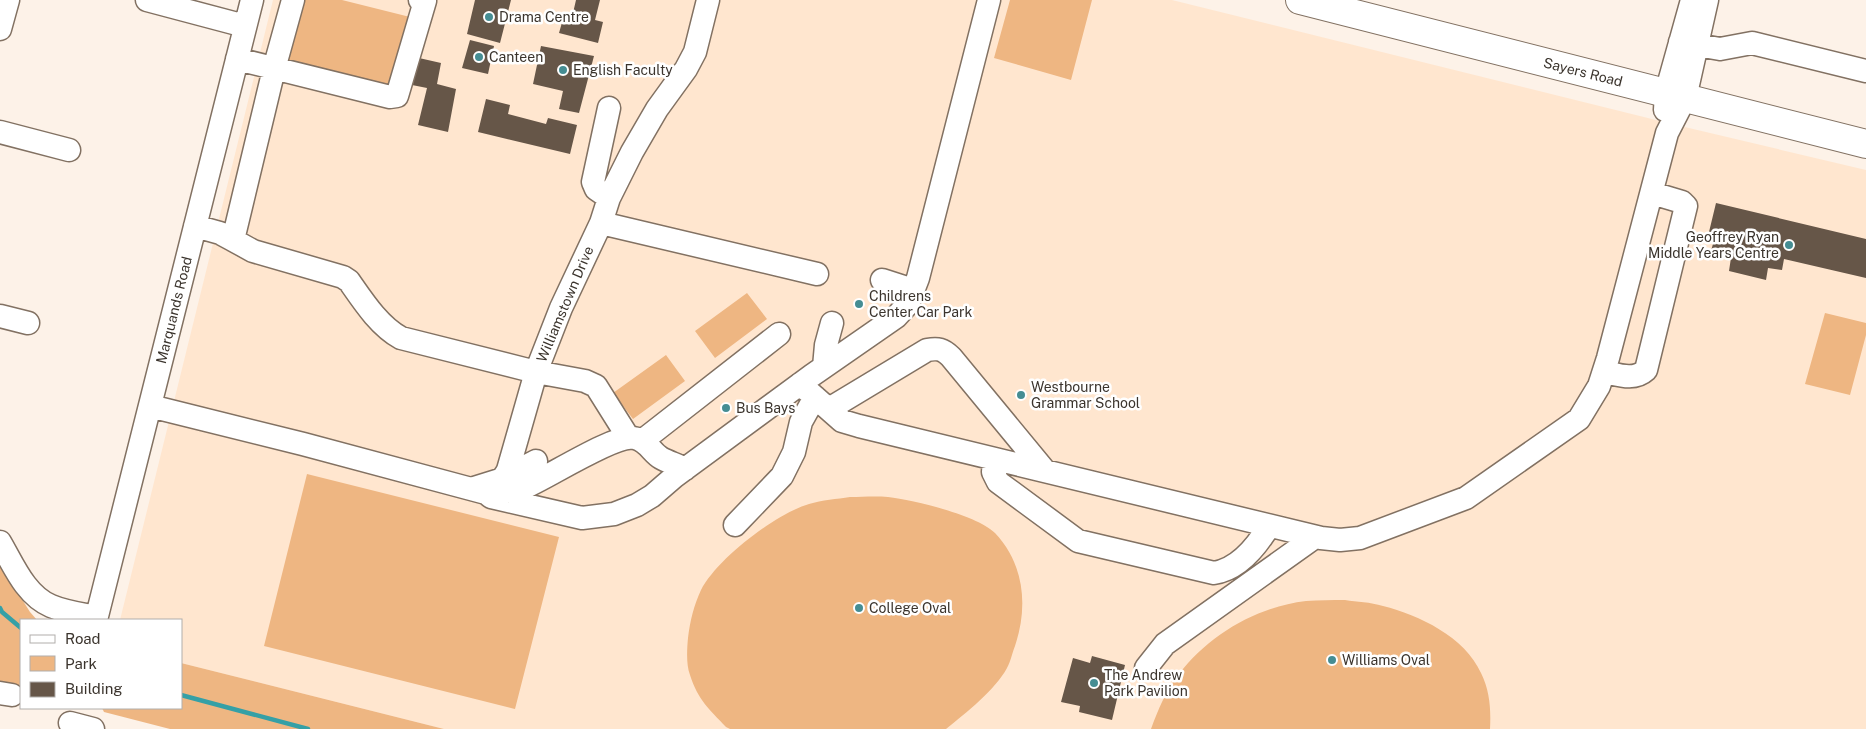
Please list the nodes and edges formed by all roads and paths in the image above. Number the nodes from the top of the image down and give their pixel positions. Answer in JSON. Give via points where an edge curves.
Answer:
{"nodes":[{"id":1,"x":8,"y":0,"type":"edge"},
{"id":2,"x":147,"y":0,"type":"edge"},
{"id":3,"x":252,"y":0,"type":"edge"},
{"id":4,"x":293,"y":0,"type":"edge"},
{"id":5,"x":420,"y":0,"type":"edge"},
{"id":6,"x":708,"y":0,"type":"edge"},
{"id":7,"x":989,"y":0,"type":"edge"},
{"id":8,"x":1692,"y":0,"type":"edge"},
{"id":9,"x":1708,"y":0,"type":"edge"},
{"id":10,"x":1310,"y":1,"type":"edge"},
{"id":11,"x":245,"y":26,"type":"junction"},
{"id":12,"x":0,"y":29,"type":"edge"},
{"id":13,"x":1689,"y":44,"type":"junction"},
{"id":14,"x":237,"y":59,"type":"junction"},
{"id":15,"x":274,"y":68,"type":"junction"},
{"id":16,"x":1866,"y":71,"type":"edge"},
{"id":17,"x":1675,"y":96,"type":"junction"},
{"id":18,"x":609,"y":108,"type":"dead end"},
{"id":19,"x":0,"y":132,"type":"edge"},
{"id":20,"x":1866,"y":144,"type":"edge"},
{"id":21,"x":69,"y":150,"type":"dead end"},
{"id":22,"x":1652,"y":193,"type":"junction"},
{"id":23,"x":609,"y":198,"type":"junction"},
{"id":24,"x":601,"y":223,"type":"junction"},
{"id":25,"x":195,"y":226,"type":"junction"},
{"id":26,"x":233,"y":240,"type":"junction"},
{"id":27,"x":817,"y":274,"type":"dead end"},
{"id":28,"x":882,"y":280,"type":"dead end"},
{"id":29,"x":913,"y":290,"type":"junction"},
{"id":30,"x":0,"y":316,"type":"edge"},
{"id":31,"x":28,"y":323,"type":"dead end"},
{"id":32,"x":832,"y":323,"type":"dead end"},
{"id":33,"x":779,"y":334,"type":"dead end"},
{"id":34,"x":824,"y":368,"type":"junction"},
{"id":35,"x":536,"y":372,"type":"junction"},
{"id":36,"x":1604,"y":372,"type":"junction"},
{"id":37,"x":815,"y":397,"type":"junction"},
{"id":38,"x":150,"y":406,"type":"junction"},
{"id":39,"x":635,"y":439,"type":"junction"},
{"id":40,"x":660,"y":458,"type":"junction"},
{"id":41,"x":994,"y":459,"type":"junction"},
{"id":42,"x":536,"y":462,"type":"dead end"},
{"id":43,"x":686,"y":469,"type":"junction"},
{"id":44,"x":1045,"y":471,"type":"junction"},
{"id":45,"x":505,"y":475,"type":"junction"},
{"id":46,"x":666,"y":484,"type":"junction"},
{"id":47,"x":478,"y":491,"type":"junction"},
{"id":48,"x":736,"y":524,"type":"dead end"},
{"id":49,"x":1269,"y":526,"type":"junction"},
{"id":50,"x":1315,"y":537,"type":"junction"},
{"id":51,"x":0,"y":542,"type":"edge"},
{"id":52,"x":96,"y":619,"type":"edge"},
{"id":53,"x":1146,"y":668,"type":"dead end"},
{"id":54,"x":70,"y":720,"type":"edge"},
{"id":55,"x":93,"y":729,"type":"edge"}],
"edges":[{"from":1,"to":12,"type":"street"},
{"from":2,"to":11,"type":"street"},
{"from":3,"to":11,"type":"street","name":"Marquands Road"},
{"from":4,"to":15,"type":"street"},
{"from":5,"to":15,"type":"street","via":[[424,1],[397,96],[390,97]]},
{"from":6,"to":23,"type":"street","name":"Williamstown Drive","via":[[695,52],[656,109]]},
{"from":7,"to":29,"type":"street"},
{"from":8,"to":13,"type":"street"},
{"from":9,"to":13,"type":"street"},
{"from":10,"to":17,"type":"main road","name":"Sayers Road"},
{"from":11,"to":14,"type":"street","name":"Marquands Road"},
{"from":13,"to":16,"type":"street","via":[[1720,50],[1752,43]]},
{"from":13,"to":17,"type":"street"},
{"from":14,"to":15,"type":"street"},
{"from":14,"to":25,"type":"street","name":"Marquands Road"},
{"from":15,"to":26,"type":"street"},
{"from":17,"to":20,"type":"main road","name":"Sayers Road"},
{"from":17,"to":22,"type":"street"},
{"from":18,"to":23,"type":"street","via":[[593,182],[596,189]]},
{"from":19,"to":21,"type":"street"},
{"from":22,"to":36,"type":"street"},
{"from":22,"to":36,"type":"street","via":[[1686,206],[1646,370],[1631,377]]},
{"from":23,"to":24,"type":"street","name":"Williamstown Drive"},
{"from":24,"to":27,"type":"street"},
{"from":24,"to":35,"type":"street","name":"Williamstown Drive","via":[[561,308]]},
{"from":25,"to":26,"type":"street"},
{"from":25,"to":38,"type":"street","name":"Marquands Road"},
{"from":26,"to":35,"type":"street","via":[[253,251],[343,277],[382,324],[401,338]]},
{"from":28,"to":29,"type":"street"},
{"from":29,"to":34,"type":"street","via":[[908,304],[896,317]]},
{"from":30,"to":31,"type":"street"},
{"from":32,"to":34,"type":"street"},
{"from":33,"to":39,"type":"street"},
{"from":34,"to":37,"type":"street"},
{"from":35,"to":39,"type":"street","name":"Williamstown Drive","via":[[596,386]]},
{"from":35,"to":45,"type":"street"},
{"from":36,"to":50,"type":"street","via":[[1579,419],[1466,498],[1360,538]]},
{"from":37,"to":41,"type":"street","via":[[842,421]]},
{"from":37,"to":43,"type":"street"},
{"from":37,"to":44,"type":"street","via":[[937,348],[951,357]]},
{"from":37,"to":48,"type":"street","via":[[801,422],[794,452],[782,476]]},
{"from":38,"to":47,"type":"street"},
{"from":38,"to":52,"type":"street","name":"Marquands Road"},
{"from":39,"to":40,"type":"street","name":"Williamstown Drive","via":[[653,449]]},
{"from":39,"to":47,"type":"street","via":[[611,444],[524,488],[507,492]]},
{"from":40,"to":43,"type":"street"},
{"from":40,"to":46,"type":"street"},
{"from":41,"to":44,"type":"street"},
{"from":41,"to":49,"type":"street","via":[[993,472],[998,482],[1078,541],[1214,573],[1225,571],[1256,548]]},
{"from":42,"to":45,"type":"street"},
{"from":43,"to":46,"type":"street"},
{"from":44,"to":49,"type":"street"},
{"from":45,"to":47,"type":"street"},
{"from":46,"to":47,"type":"street","via":[[637,505],[614,514],[582,518],[491,497]]},
{"from":49,"to":50,"type":"street"},
{"from":50,"to":53,"type":"street","via":[[1165,644]]},
{"from":51,"to":52,"type":"street","via":[[28,588],[41,601]]},
{"from":54,"to":55,"type":"street"}]}
